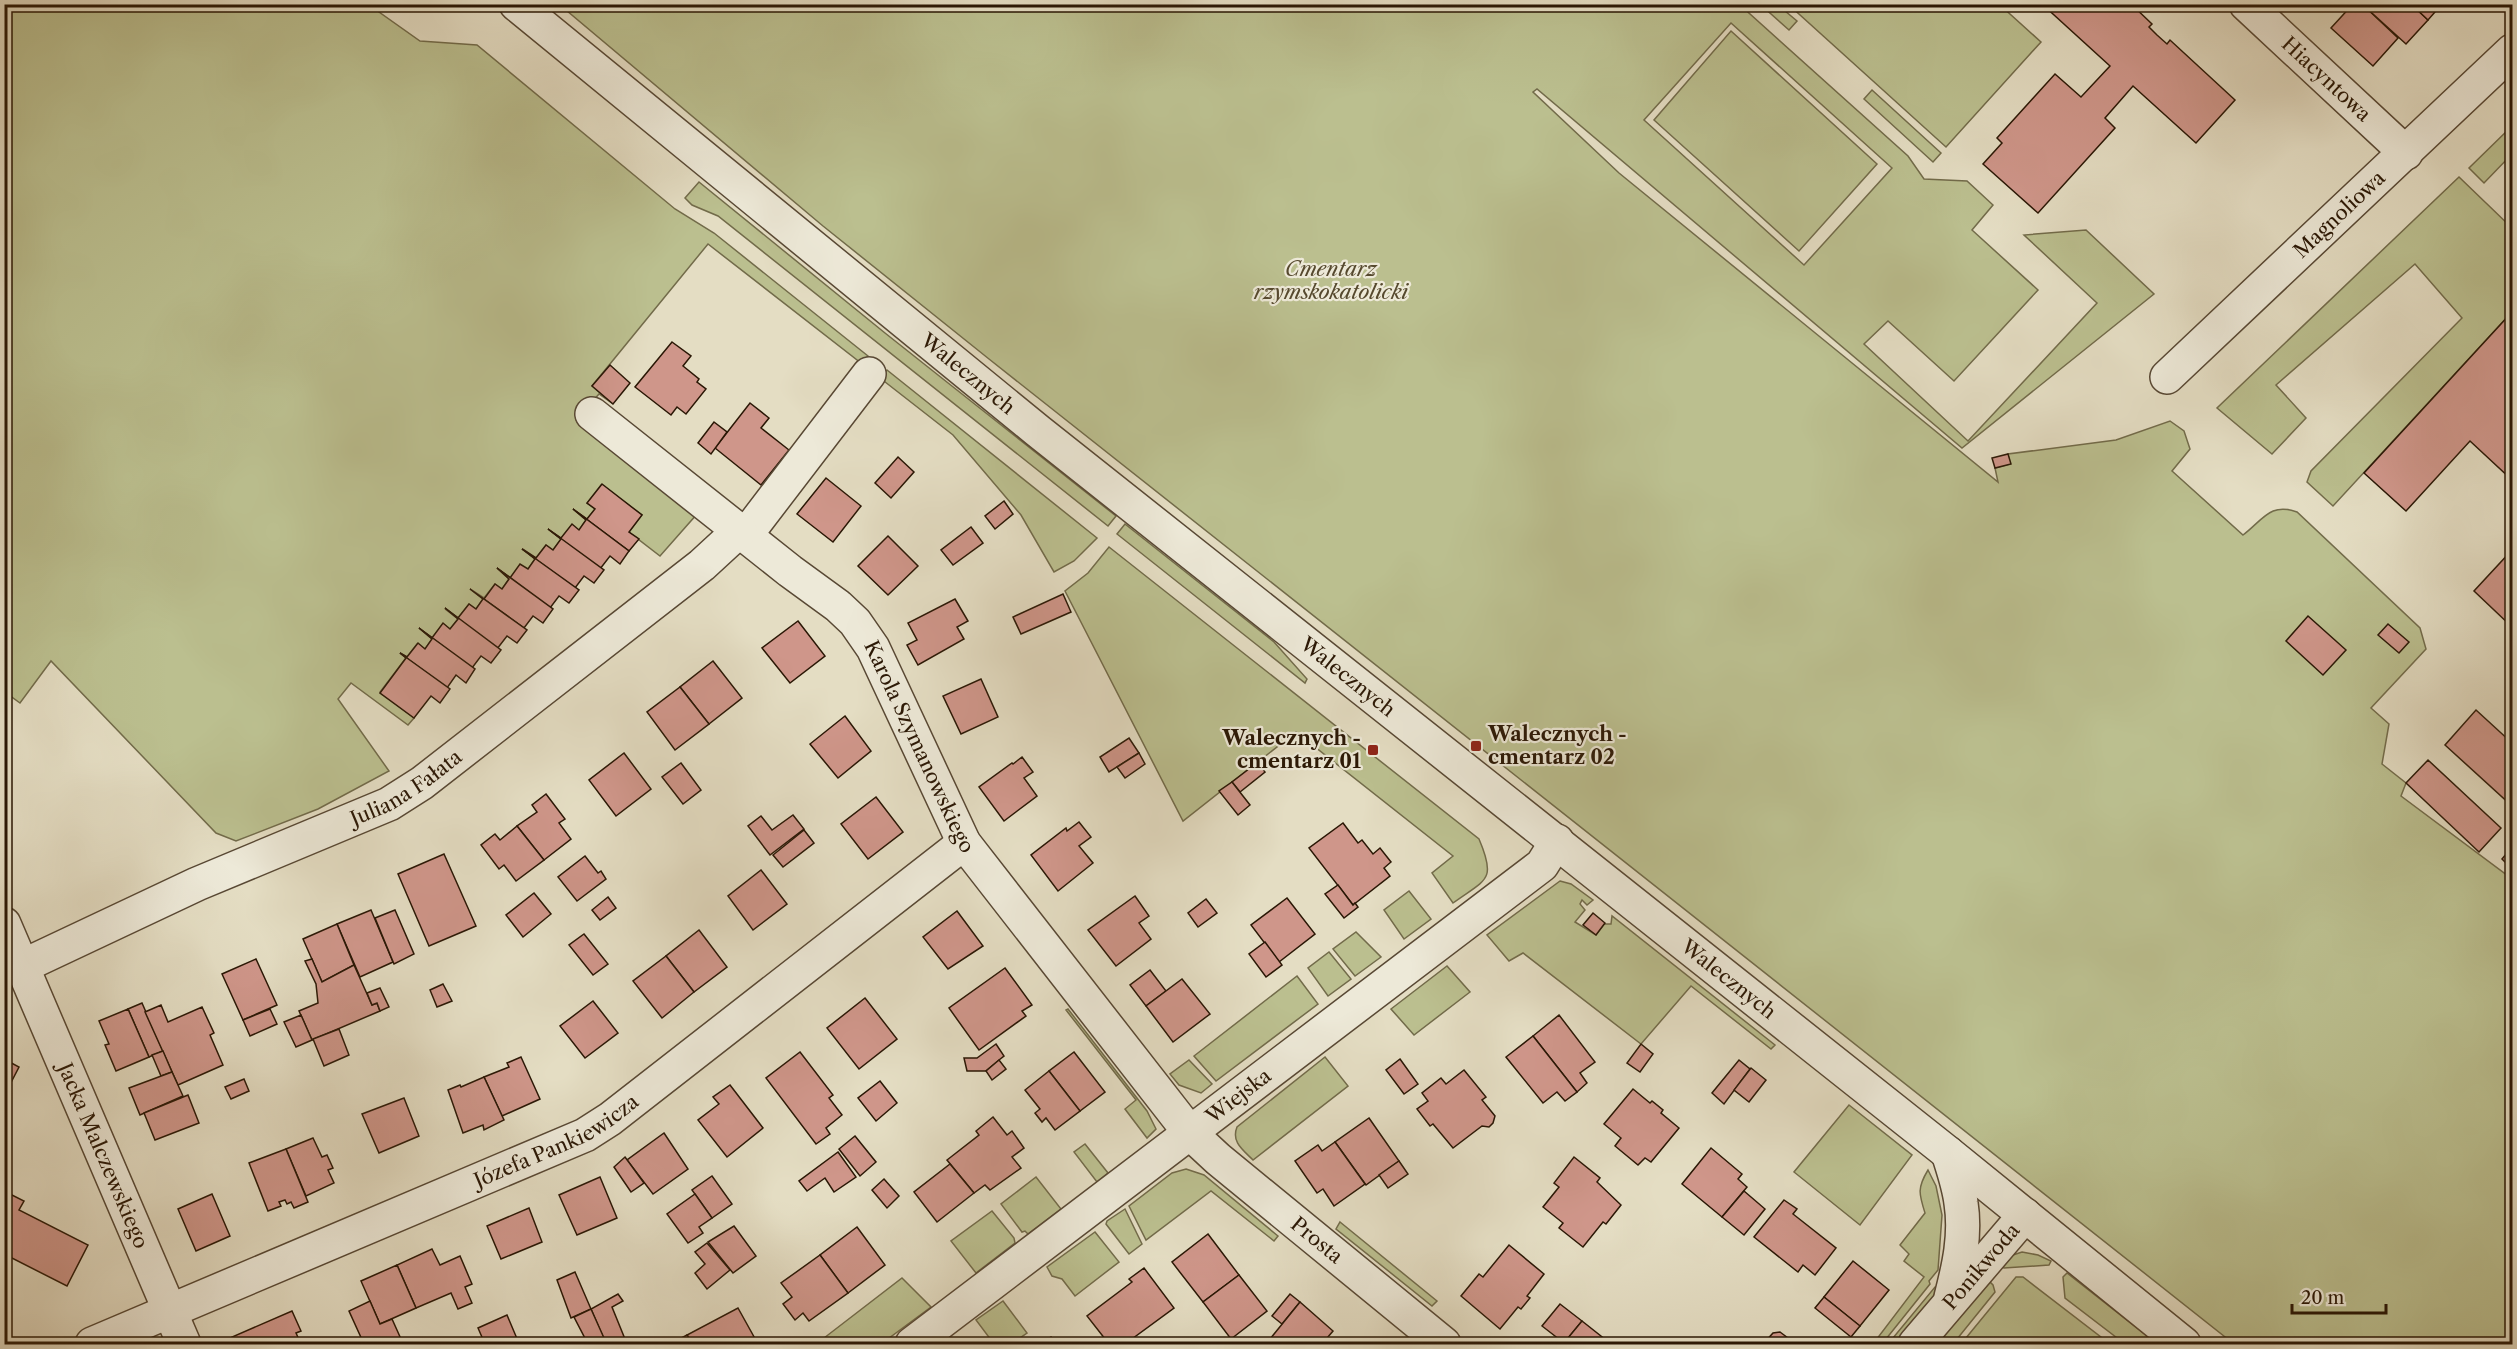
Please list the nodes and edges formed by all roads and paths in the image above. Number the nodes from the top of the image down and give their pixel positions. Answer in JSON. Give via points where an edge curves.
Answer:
{"nodes":[{"id":1,"x":516,"y":4,"type":"edge"},
{"id":2,"x":2246,"y":4,"type":"edge"},
{"id":3,"x":2512,"y":51,"type":"edge"},
{"id":4,"x":2406,"y":153,"type":"junction"},
{"id":5,"x":869,"y":374,"type":"dead end"},
{"id":6,"x":2167,"y":377,"type":"dead end"},
{"id":7,"x":592,"y":414,"type":"dead end"},
{"id":8,"x":748,"y":527,"type":"junction"},
{"id":9,"x":1557,"y":841,"type":"junction"},
{"id":10,"x":964,"y":843,"type":"junction"},
{"id":11,"x":4,"y":924,"type":"edge"},
{"id":12,"x":23,"y":966,"type":"junction"},
{"id":13,"x":1191,"y":1133,"type":"junction"},
{"id":14,"x":1948,"y":1153,"type":"junction"},
{"id":15,"x":2025,"y":1215,"type":"junction"},
{"id":16,"x":1950,"y":1301,"type":"junction"},
{"id":17,"x":170,"y":1313,"type":"junction"},
{"id":18,"x":92,"y":1344,"type":"edge"},
{"id":19,"x":184,"y":1344,"type":"edge"},
{"id":20,"x":912,"y":1344,"type":"edge"},
{"id":21,"x":1444,"y":1344,"type":"edge"},
{"id":22,"x":1915,"y":1344,"type":"edge"},
{"id":23,"x":2184,"y":1344,"type":"edge"}],
"edges":[{"from":1,"to":9,"type":"street","name":"Walecznych","via":[[1029,423]]},
{"from":2,"to":4,"type":"street","name":"Hiacyntowa"},
{"from":3,"to":4,"type":"street","name":"Magnoliowa"},
{"from":4,"to":6,"type":"street","name":"Magnoliowa"},
{"from":5,"to":8,"type":"street","name":"Juliana Fałata"},
{"from":7,"to":8,"type":"street","name":"Karola Szymanowskiego"},
{"from":8,"to":10,"type":"street","name":"Karola Szymanowskiego","via":[[855,622],[873,648]]},
{"from":8,"to":12,"type":"street","name":"Juliana Fałata","via":[[422,783],[389,804],[197,884]]},
{"from":9,"to":13,"type":"street","name":"Wiejska","via":[[1542,865]]},
{"from":9,"to":14,"type":"street","name":"Walecznych"},
{"from":10,"to":13,"type":"street","name":"Karola Szymanowskiego"},
{"from":10,"to":17,"type":"street","name":"Józefa Pankiewicza","via":[[585,1135]]},
{"from":11,"to":12,"type":"street","name":"Jacka Malczewskiego"},
{"from":12,"to":17,"type":"street","name":"Jacka Malczewskiego"},
{"from":13,"to":20,"type":"street","name":"Wiejska"},
{"from":13,"to":21,"type":"street","name":"Prosta"},
{"from":14,"to":15,"type":"street","name":"Walecznych"},
{"from":14,"to":16,"type":"street","via":[[1962,1223],[1961,1251]]},
{"from":15,"to":16,"type":"street","name":"Ponikwoda"},
{"from":15,"to":23,"type":"street","name":"Walecznych"},
{"from":16,"to":22,"type":"street","name":"Ponikwoda"},
{"from":17,"to":18,"type":"street","name":"Józefa Pankiewicza"},
{"from":17,"to":19,"type":"street","name":"Jacka Malczewskiego"}]}
